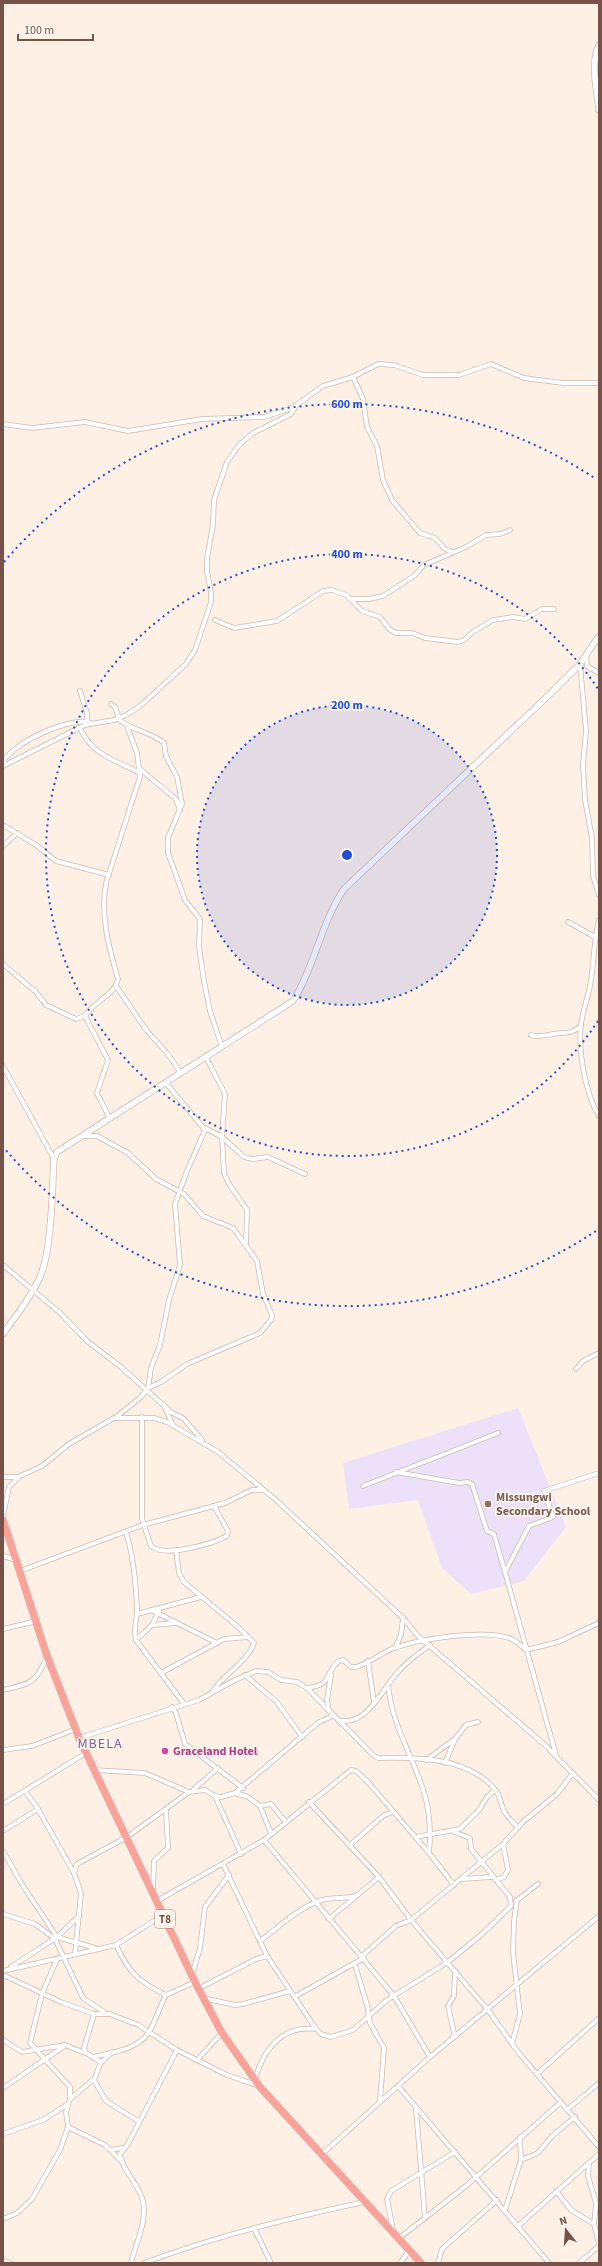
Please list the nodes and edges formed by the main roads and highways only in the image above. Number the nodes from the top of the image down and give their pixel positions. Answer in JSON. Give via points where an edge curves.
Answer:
{"nodes":[{"id":1,"x":3,"y":1520,"type":"edge"},
{"id":2,"x":421,"y":2263,"type":"edge"}],
"edges":[{"from":1,"to":2,"type":"highway","number":"T8","via":[[47,1656],[79,1738],[195,1982],[222,2033],[260,2087]]}]}
